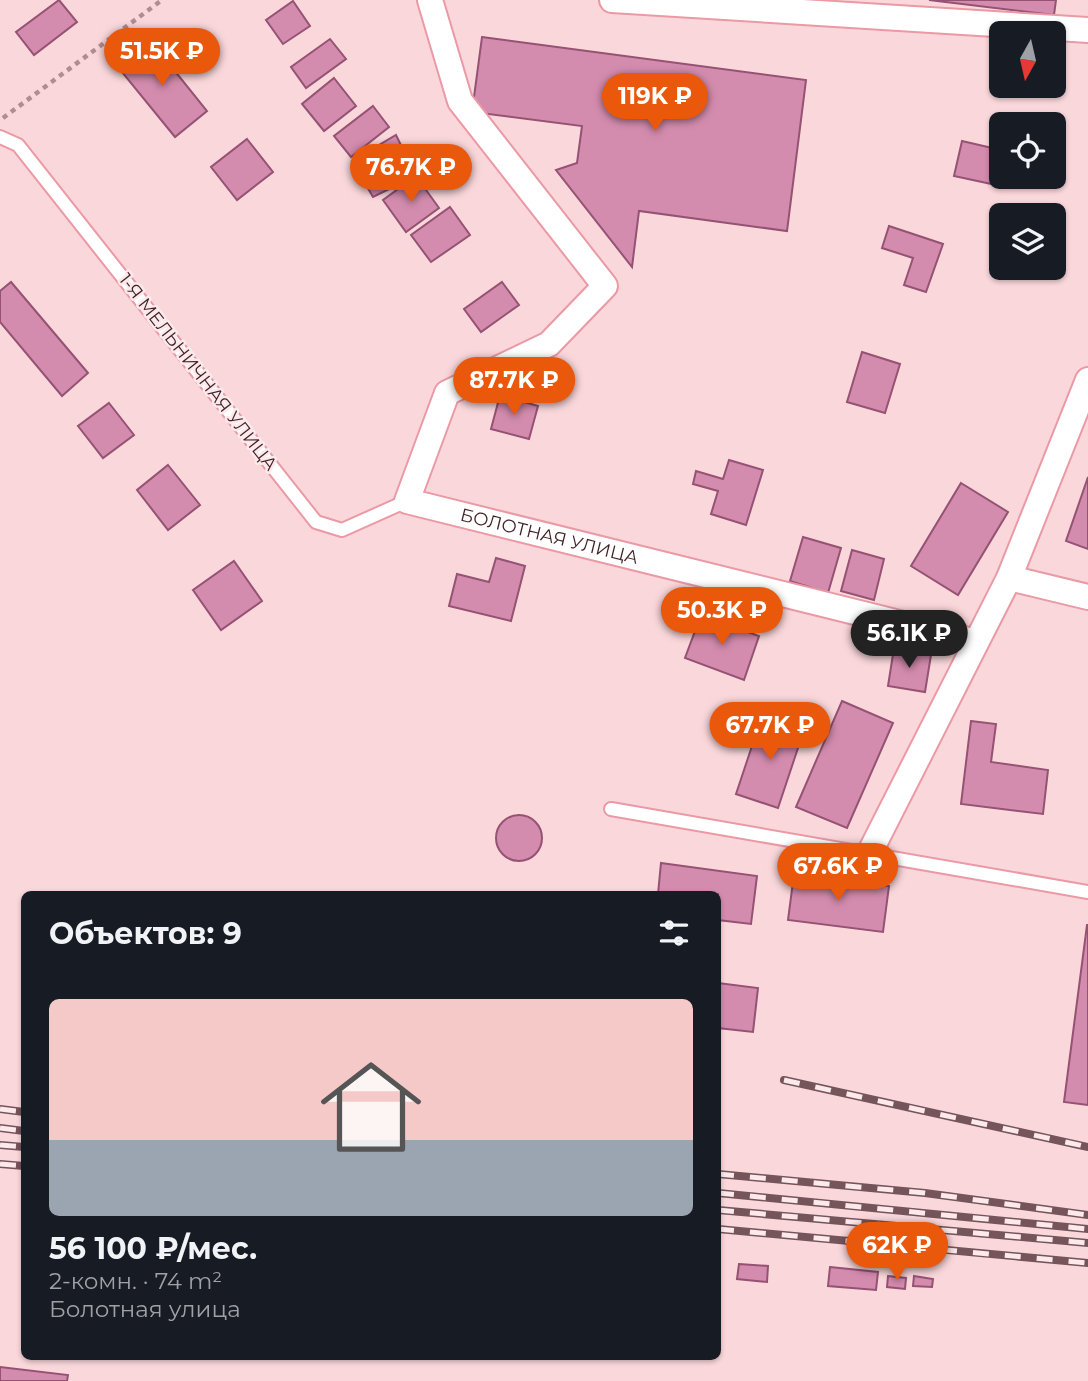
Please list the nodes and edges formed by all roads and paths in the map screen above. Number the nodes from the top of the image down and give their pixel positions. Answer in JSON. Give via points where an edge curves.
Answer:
{"nodes":[{"id":1,"x":162,"y":0,"type":"edge"},
{"id":2,"x":430,"y":0,"type":"edge"},
{"id":3,"x":612,"y":0,"type":"edge"},
{"id":4,"x":692,"y":3,"type":"edge"},
{"id":5,"x":1088,"y":30,"type":"edge"},
{"id":6,"x":4,"y":118,"type":"dead end"},
{"id":7,"x":0,"y":137,"type":"edge"},
{"id":8,"x":1088,"y":380,"type":"edge"},
{"id":9,"x":407,"y":501,"type":"junction"},
{"id":10,"x":1009,"y":578,"type":"junction"},
{"id":11,"x":1088,"y":597,"type":"edge"},
{"id":12,"x":976,"y":642,"type":"junction"},
{"id":13,"x":611,"y":809,"type":"dead end"},
{"id":14,"x":868,"y":856,"type":"junction"},
{"id":15,"x":1088,"y":892,"type":"edge"}],
"edges":[{"from":1,"to":6,"type":"path"},
{"from":2,"to":9,"type":"street","via":[[460,102],[605,286],[549,344],[447,393]]},
{"from":3,"to":4,"type":"street"},
{"from":4,"to":5,"type":"street"},
{"from":7,"to":9,"type":"lane","name":"1-Я МЕЛЬНИЧНАЯ УЛИЦА","via":[[18,145],[316,522],[342,530]]},
{"from":8,"to":10,"type":"street"},
{"from":9,"to":12,"type":"street","name":"БОЛОТНАЯ УЛИЦА"},
{"from":10,"to":11,"type":"street"},
{"from":10,"to":12,"type":"street"},
{"from":12,"to":14,"type":"street"},
{"from":13,"to":14,"type":"lane"},
{"from":14,"to":15,"type":"lane"}]}
